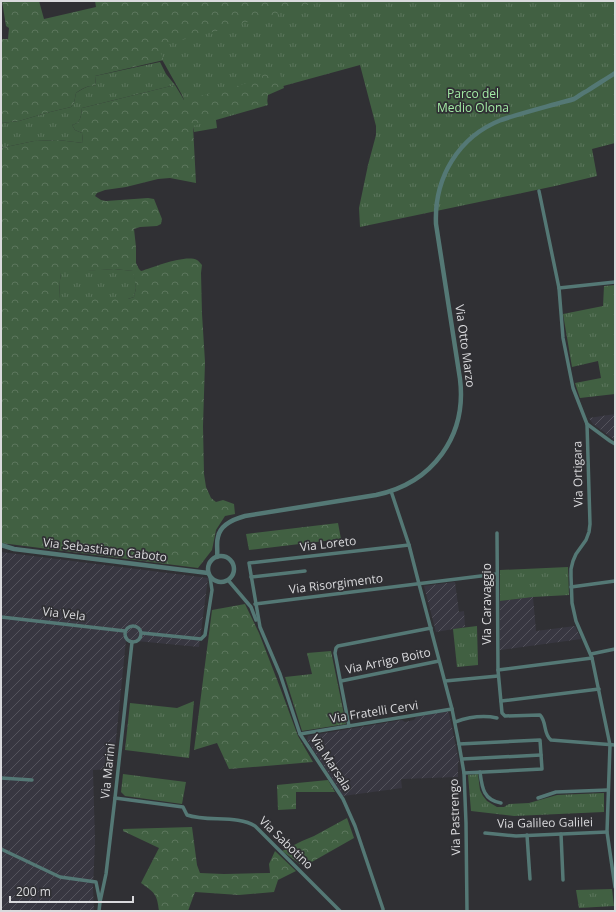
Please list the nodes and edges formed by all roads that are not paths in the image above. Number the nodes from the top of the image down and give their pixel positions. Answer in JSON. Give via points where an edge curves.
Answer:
{"nodes":[{"id":1,"x":615,"y":73,"type":"edge"},
{"id":2,"x":538,"y":191,"type":"dead end"},
{"id":3,"x":615,"y":282,"type":"edge"},
{"id":4,"x":560,"y":288,"type":"junction"},
{"id":5,"x":587,"y":424,"type":"junction"},
{"id":6,"x":615,"y":444,"type":"edge"},
{"id":7,"x":391,"y":492,"type":"junction"},
{"id":8,"x":497,"y":533,"type":"dead end"},
{"id":9,"x":1,"y":545,"type":"edge"},
{"id":10,"x":409,"y":545,"type":"junction"},
{"id":11,"x":218,"y":556,"type":"junction"},
{"id":12,"x":249,"y":563,"type":"joint"},
{"id":13,"x":305,"y":571,"type":"dead end"},
{"id":14,"x":497,"y":574,"type":"junction"},
{"id":15,"x":209,"y":575,"type":"junction"},
{"id":16,"x":251,"y":577,"type":"junction"},
{"id":17,"x":228,"y":580,"type":"junction"},
{"id":18,"x":615,"y":581,"type":"edge"},
{"id":19,"x":419,"y":584,"type":"junction"},
{"id":20,"x":571,"y":587,"type":"junction"},
{"id":21,"x":255,"y":604,"type":"junction"},
{"id":22,"x":1,"y":617,"type":"edge"},
{"id":23,"x":260,"y":627,"type":"junction"},
{"id":24,"x":431,"y":628,"type":"junction"},
{"id":25,"x":125,"y":631,"type":"junction"},
{"id":26,"x":142,"y":633,"type":"junction"},
{"id":27,"x":132,"y":642,"type":"junction"},
{"id":28,"x":615,"y":649,"type":"edge"},
{"id":29,"x":592,"y":656,"type":"junction"},
{"id":30,"x":439,"y":660,"type":"junction"},
{"id":31,"x":498,"y":670,"type":"junction"},
{"id":32,"x":498,"y":676,"type":"junction"},
{"id":33,"x":341,"y":681,"type":"junction"},
{"id":34,"x":445,"y":681,"type":"junction"},
{"id":35,"x":599,"y":689,"type":"junction"},
{"id":36,"x":500,"y":701,"type":"junction"},
{"id":37,"x":452,"y":709,"type":"junction"},
{"id":38,"x":497,"y":718,"type":"dead end"},
{"id":39,"x":455,"y":722,"type":"junction"},
{"id":40,"x":349,"y":726,"type":"junction"},
{"id":41,"x":300,"y":734,"type":"junction"},
{"id":42,"x":459,"y":744,"type":"junction"},
{"id":43,"x":610,"y":745,"type":"junction"},
{"id":44,"x":615,"y":745,"type":"edge"},
{"id":45,"x":541,"y":755,"type":"junction"},
{"id":46,"x":462,"y":759,"type":"junction"},
{"id":47,"x":480,"y":772,"type":"junction"},
{"id":48,"x":464,"y":773,"type":"junction"},
{"id":49,"x":1,"y":778,"type":"edge"},
{"id":50,"x":32,"y":780,"type":"dead end"},
{"id":51,"x":608,"y":790,"type":"junction"},
{"id":52,"x":115,"y":798,"type":"junction"},
{"id":53,"x":538,"y":798,"type":"dead end"},
{"id":54,"x":501,"y":803,"type":"dead end"},
{"id":55,"x":607,"y":832,"type":"junction"},
{"id":56,"x":485,"y":833,"type":"dead end"},
{"id":57,"x":561,"y":834,"type":"junction"},
{"id":58,"x":528,"y":835,"type":"junction"},
{"id":59,"x":1,"y":849,"type":"edge"},
{"id":60,"x":613,"y":859,"type":"edge"},
{"id":61,"x":530,"y":879,"type":"dead end"},
{"id":62,"x":563,"y":880,"type":"dead end"},
{"id":63,"x":615,"y":887,"type":"edge"},
{"id":64,"x":100,"y":902,"type":"junction"},
{"id":65,"x":100,"y":911,"type":"edge"},
{"id":66,"x":340,"y":911,"type":"edge"},
{"id":67,"x":383,"y":911,"type":"edge"},
{"id":68,"x":466,"y":911,"type":"edge"}],
"edges":[{"from":1,"to":7,"type":"street","name":"Via Otto Marzo","via":[[574,98],[488,126],[465,144],[448,167],[438,195],[436,224],[460,379],[460,410],[454,434],[437,460],[426,472]]},
{"from":2,"to":4,"type":"street","name":"Via Ortigara"},
{"from":3,"to":4,"type":"street"},
{"from":4,"to":5,"type":"street","name":"Via Ortigara","via":[[564,338],[573,388]]},
{"from":5,"to":6,"type":"street"},
{"from":5,"to":20,"type":"street","name":"Via Ortigara","via":[[590,524],[586,540],[573,561]]},
{"from":7,"to":10,"type":"street","name":"Via Pastrengo"},
{"from":7,"to":11,"type":"street","name":"Via Otto Marzo","via":[[231,521],[218,535]]},
{"from":8,"to":14,"type":"street","name":"Via Caravaggio"},
{"from":9,"to":15,"type":"street","name":"Via Sebastiano Caboto","via":[[14,549]]},
{"from":10,"to":12,"type":"street","name":"Via Loreto"},
{"from":10,"to":19,"type":"street","name":"Via Pastrengo"},
{"from":11,"to":15,"type":"street","via":[[210,561],[207,568]]},
{"from":11,"to":17,"type":"street","via":[[226,557],[233,564],[232,577]]},
{"from":12,"to":16,"type":"street","name":"Via Marsala"},
{"from":13,"to":16,"type":"street"},
{"from":14,"to":19,"type":"street","name":"Via Risorgimento"},
{"from":14,"to":31,"type":"street","name":"Via Caravaggio"},
{"from":15,"to":17,"type":"street","via":[[220,583]]},
{"from":15,"to":26,"type":"street","name":"Via Vela","via":[[212,590],[205,635],[201,639]]},
{"from":16,"to":21,"type":"street","name":"Via Marsala"},
{"from":17,"to":23,"type":"street","name":"Via Marsala","via":[[251,607]]},
{"from":18,"to":20,"type":"street"},
{"from":19,"to":21,"type":"street","name":"Via Risorgimento"},
{"from":19,"to":24,"type":"street","name":"Via Pastrengo"},
{"from":20,"to":29,"type":"street","name":"Via Ortigara","via":[[576,621]]},
{"from":21,"to":23,"type":"street","name":"Via Marsala"},
{"from":22,"to":25,"type":"street","name":"Via Vela"},
{"from":23,"to":41,"type":"street","name":"Via Marsala","via":[[280,674]]},
{"from":24,"to":30,"type":"street","name":"Via Pastrengo"},
{"from":24,"to":33,"type":"street","via":[[338,646],[335,653]]},
{"from":25,"to":26,"type":"street","name":"Via Vela","via":[[134,626]]},
{"from":25,"to":27,"type":"street","via":[[125,637]]},
{"from":26,"to":27,"type":"street","via":[[139,640]]},
{"from":27,"to":52,"type":"street","name":"Via Marini"},
{"from":28,"to":29,"type":"street"},
{"from":29,"to":31,"type":"street"},
{"from":29,"to":35,"type":"street","name":"Via Ortigara"},
{"from":30,"to":33,"type":"street","name":"Via Arrigo Boito"},
{"from":30,"to":34,"type":"street","name":"Via Pastrengo"},
{"from":31,"to":32,"type":"street","name":"Via Caravaggio"},
{"from":32,"to":34,"type":"street"},
{"from":32,"to":36,"type":"street","name":"Via Caravaggio"},
{"from":33,"to":40,"type":"street"},
{"from":34,"to":37,"type":"street","name":"Via Pastrengo"},
{"from":35,"to":36,"type":"street"},
{"from":35,"to":43,"type":"street","name":"Via Ortigara"},
{"from":36,"to":43,"type":"street","via":[[505,716],[540,715],[550,740]]},
{"from":37,"to":39,"type":"street","name":"Via Pastrengo"},
{"from":37,"to":40,"type":"street","name":"Via Fratelli Cervi"},
{"from":38,"to":39,"type":"street","via":[[477,716]]},
{"from":39,"to":42,"type":"street","name":"Via Pastrengo"},
{"from":40,"to":41,"type":"street","name":"Via Fratelli Cervi"},
{"from":41,"to":67,"type":"street","name":"Via Marsala","via":[[343,799],[355,826]]},
{"from":42,"to":45,"type":"street","via":[[540,740]]},
{"from":42,"to":46,"type":"street","name":"Via Pastrengo"},
{"from":43,"to":44,"type":"street"},
{"from":43,"to":51,"type":"street","name":"Via Ortigara"},
{"from":45,"to":46,"type":"street"},
{"from":45,"to":47,"type":"street","via":[[542,769]]},
{"from":46,"to":48,"type":"street","name":"Via Pastrengo"},
{"from":47,"to":48,"type":"street"},
{"from":47,"to":54,"type":"street","via":[[485,794],[495,802]]},
{"from":48,"to":68,"type":"street","name":"Via Pastrengo"},
{"from":49,"to":50,"type":"street"},
{"from":51,"to":53,"type":"street","via":[[556,792]]},
{"from":51,"to":55,"type":"street","name":"Via Ortigara"},
{"from":52,"to":64,"type":"street","name":"Via Marini"},
{"from":52,"to":66,"type":"street","name":"Via Sabotino","via":[[183,807],[187,815],[195,818],[240,820],[250,823]]},
{"from":55,"to":57,"type":"street","name":"Via Galileo Galilei"},
{"from":55,"to":60,"type":"street","name":"Via Ortigara"},
{"from":56,"to":58,"type":"street","name":"Via Galileo Galilei"},
{"from":57,"to":58,"type":"street","name":"Via Galileo Galilei"},
{"from":57,"to":62,"type":"street"},
{"from":58,"to":61,"type":"street"},
{"from":59,"to":64,"type":"street","via":[[60,877],[96,882]]},
{"from":60,"to":63,"type":"street","name":"Via Ortigara"},
{"from":64,"to":65,"type":"street"}]}
